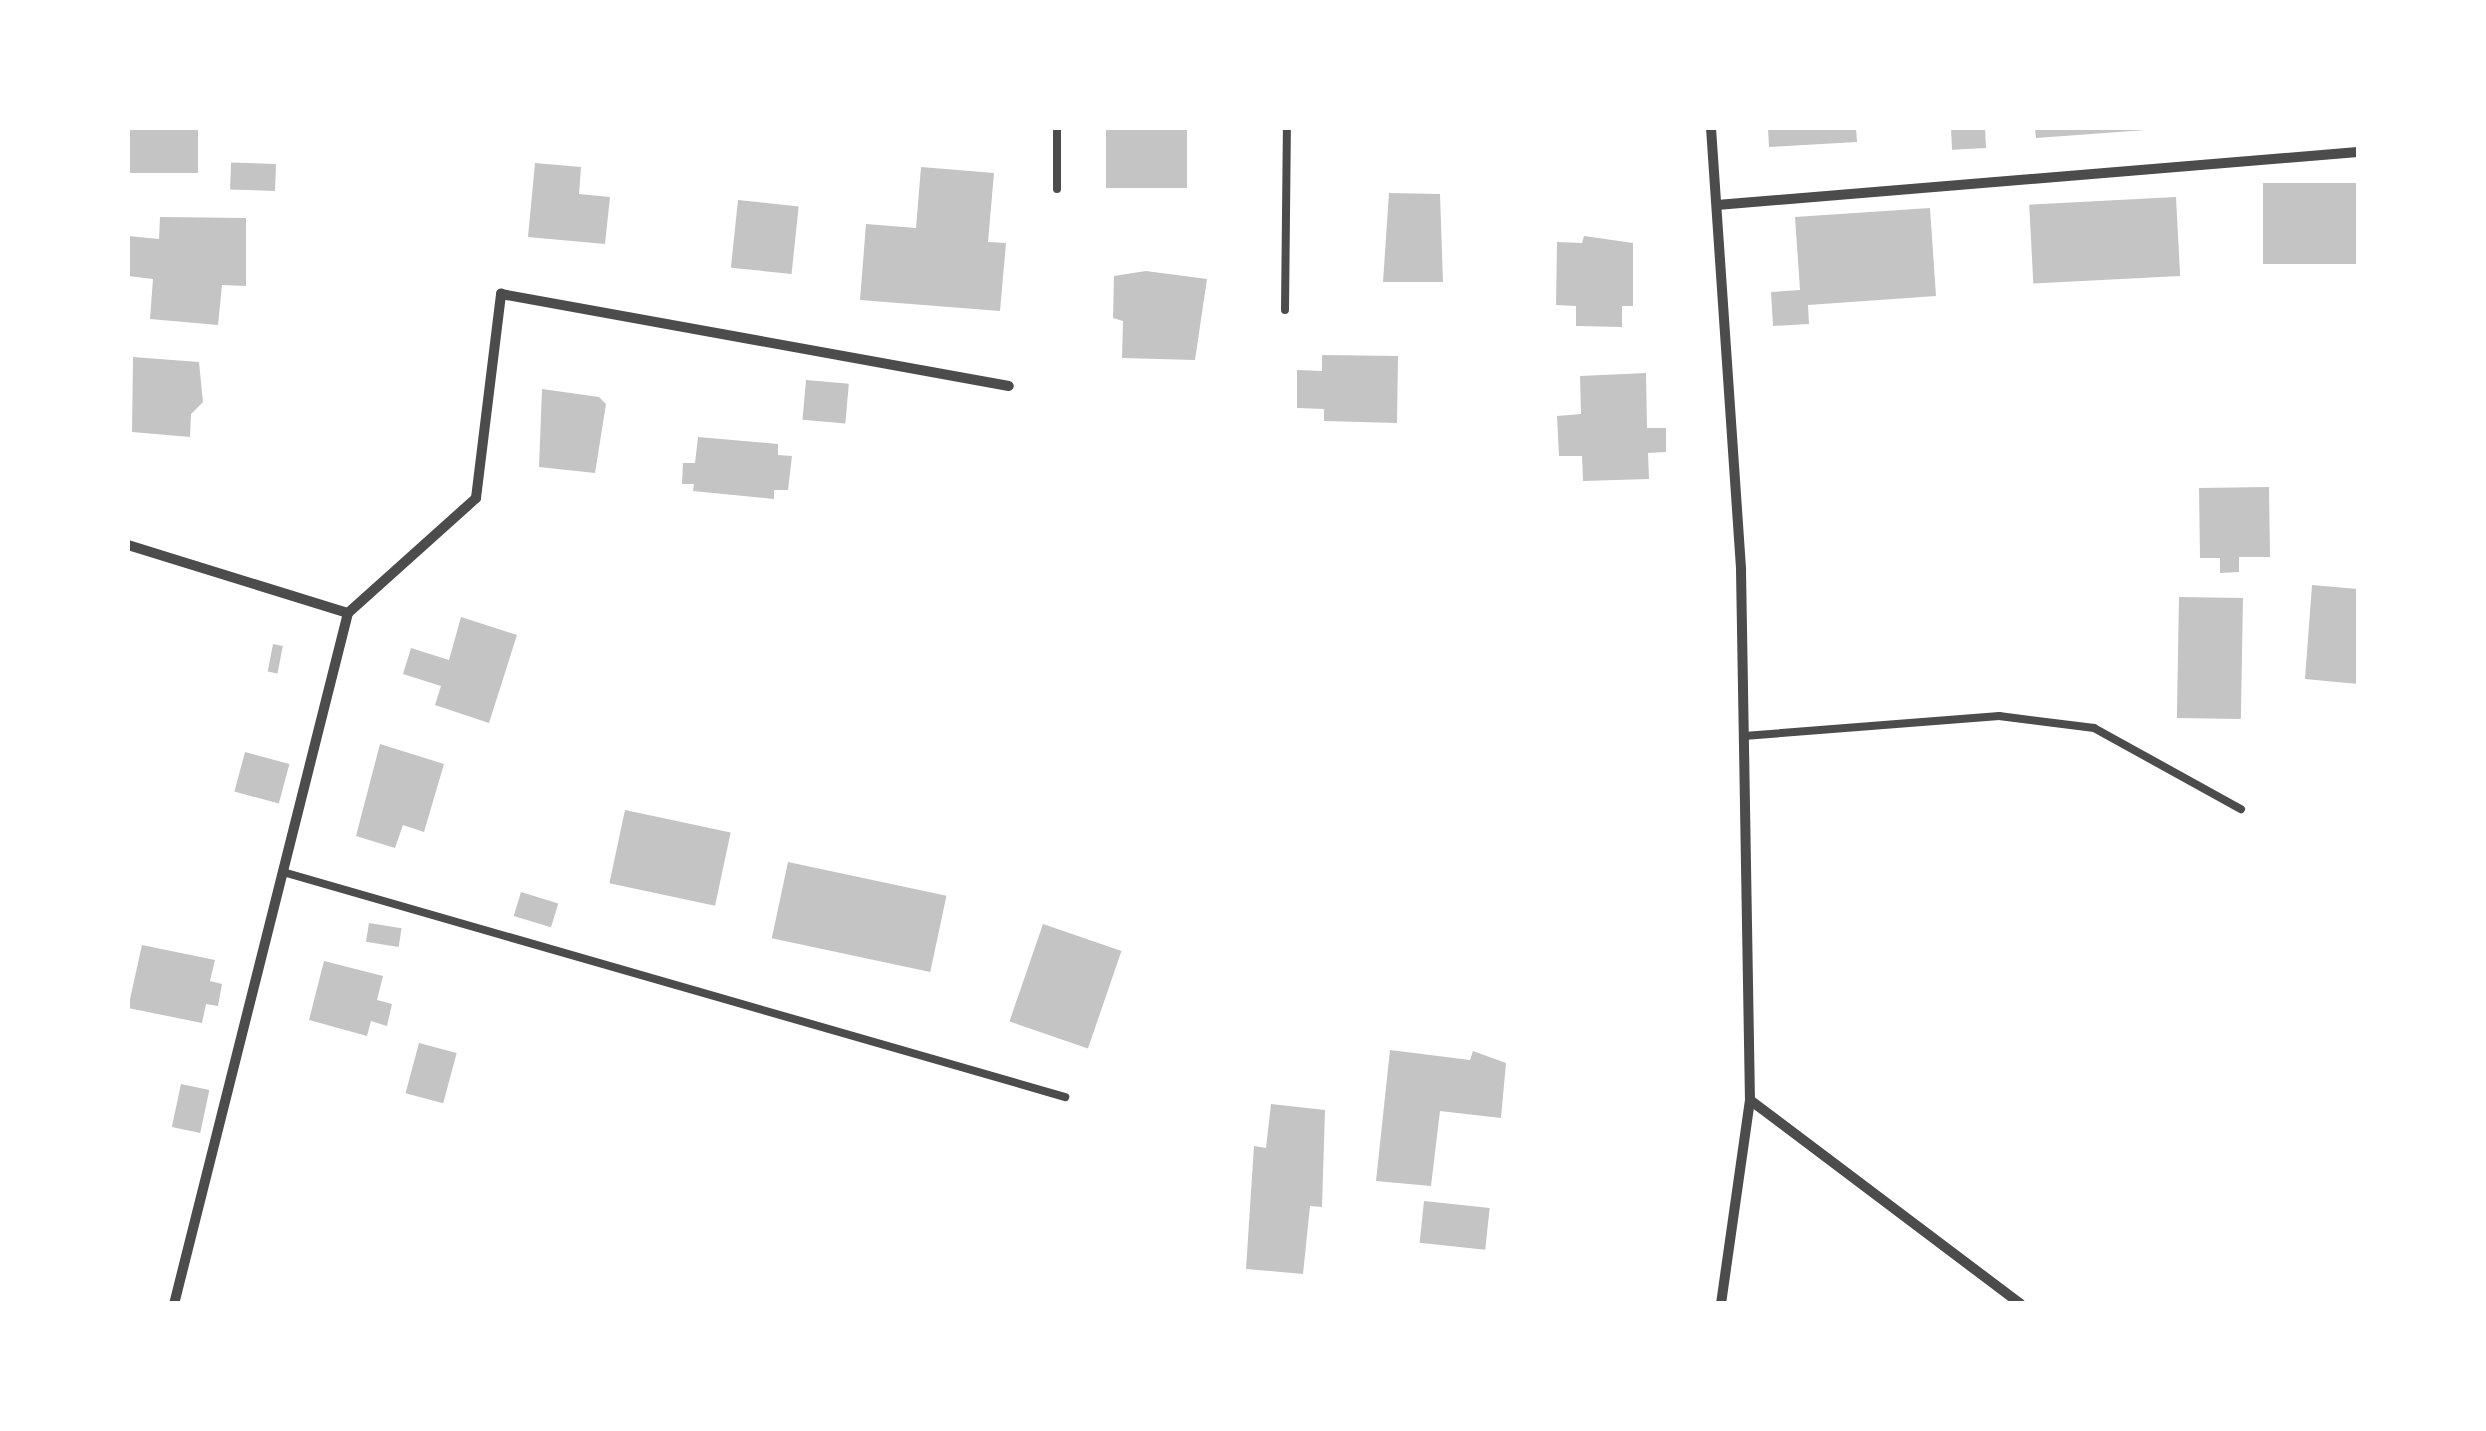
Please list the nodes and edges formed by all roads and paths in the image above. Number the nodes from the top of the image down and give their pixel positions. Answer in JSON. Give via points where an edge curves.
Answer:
{"nodes":[{"id":1,"x":1057,"y":128,"type":"edge"},
{"id":2,"x":1288,"y":128,"type":"edge"},
{"id":3,"x":1712,"y":128,"type":"edge"},
{"id":4,"x":2358,"y":152,"type":"edge"},
{"id":5,"x":1057,"y":190,"type":"dead end"},
{"id":6,"x":1717,"y":206,"type":"junction"},
{"id":7,"x":1285,"y":310,"type":"dead end"},
{"id":8,"x":1009,"y":386,"type":"dead end"},
{"id":9,"x":128,"y":545,"type":"edge"},
{"id":10,"x":348,"y":613,"type":"junction"},
{"id":11,"x":1744,"y":736,"type":"junction"},
{"id":12,"x":2242,"y":809,"type":"dead end"},
{"id":13,"x":283,"y":872,"type":"junction"},
{"id":14,"x":1064,"y":1096,"type":"dead end"},
{"id":15,"x":1750,"y":1100,"type":"junction"},
{"id":16,"x":174,"y":1304,"type":"edge"},
{"id":17,"x":1721,"y":1304,"type":"edge"},
{"id":18,"x":2021,"y":1304,"type":"edge"}],
"edges":[{"from":1,"to":5,"type":"lane"},
{"from":2,"to":7,"type":"lane"},
{"from":3,"to":6,"type":"street"},
{"from":4,"to":6,"type":"street"},
{"from":6,"to":11,"type":"street","via":[[1741,570]]},
{"from":8,"to":10,"type":"street","via":[[501,294],[476,498]]},
{"from":9,"to":10,"type":"street"},
{"from":10,"to":13,"type":"street"},
{"from":11,"to":12,"type":"lane","via":[[2000,716],[2094,728]]},
{"from":11,"to":15,"type":"street"},
{"from":13,"to":14,"type":"lane"},
{"from":13,"to":16,"type":"street"},
{"from":15,"to":17,"type":"street"},
{"from":15,"to":18,"type":"street"}]}
